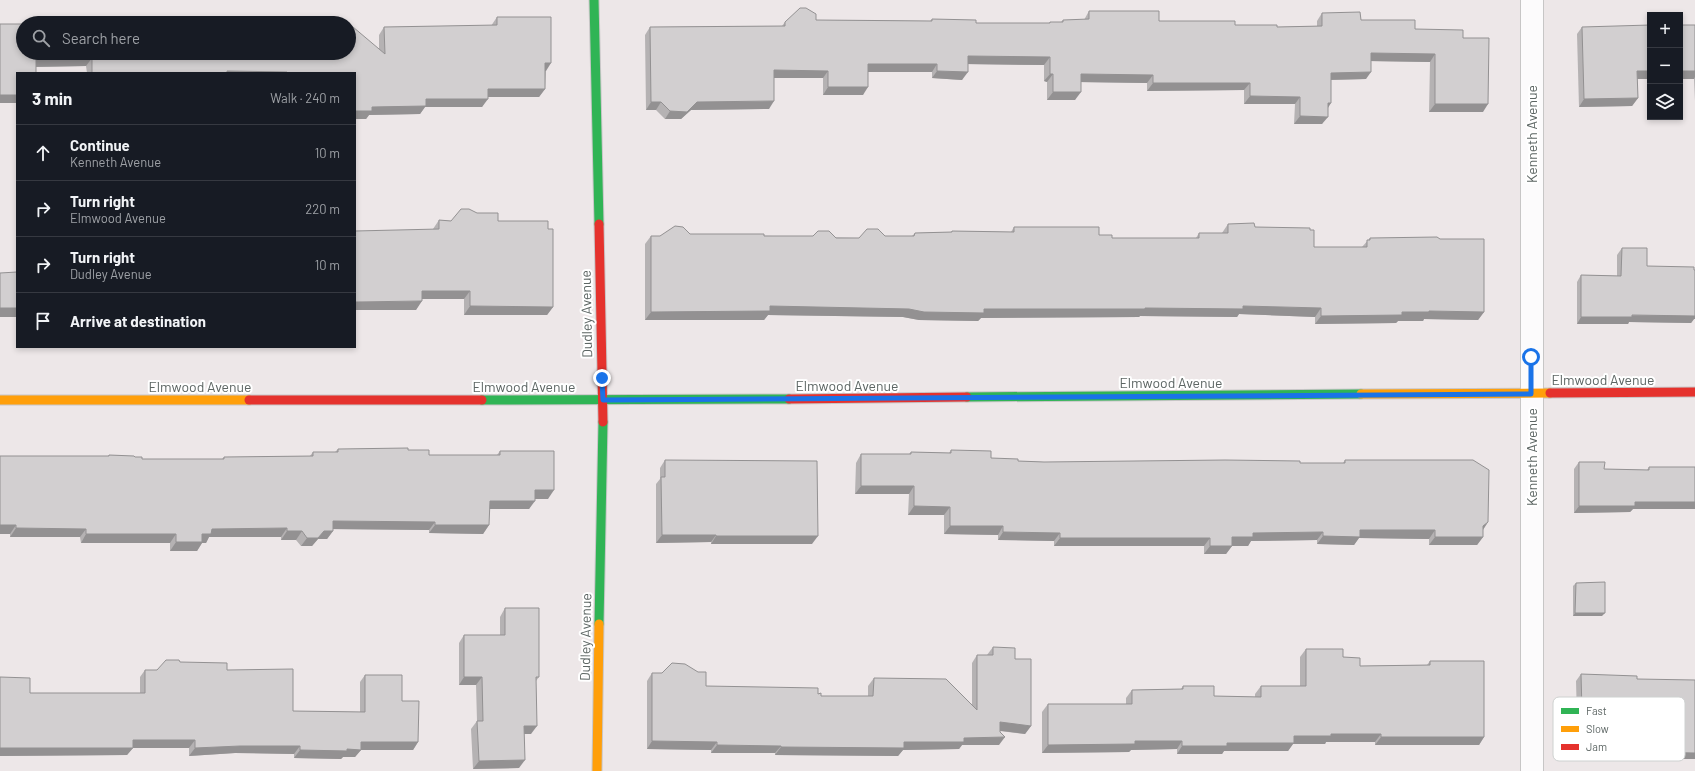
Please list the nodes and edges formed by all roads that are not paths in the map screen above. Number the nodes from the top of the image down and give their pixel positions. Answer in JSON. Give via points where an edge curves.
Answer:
{"nodes":[{"id":1,"x":594,"y":0,"type":"edge"},
{"id":2,"x":1532,"y":0,"type":"edge"},
{"id":3,"x":1695,"y":392,"type":"edge"},
{"id":4,"x":1531,"y":394,"type":"junction"},
{"id":5,"x":0,"y":400,"type":"edge"},
{"id":6,"x":603,"y":400,"type":"junction"},
{"id":7,"x":598,"y":771,"type":"edge"},
{"id":8,"x":1532,"y":771,"type":"edge"}],
"edges":[{"from":1,"to":6,"type":"street","name":"Dudley Avenue"},
{"from":2,"to":4,"type":"street","name":"Kenneth Avenue"},
{"from":3,"to":4,"type":"street","name":"Elmwood Avenue"},
{"from":4,"to":6,"type":"street","name":"Elmwood Avenue"},
{"from":4,"to":8,"type":"street","name":"Kenneth Avenue"},
{"from":5,"to":6,"type":"street","name":"Elmwood Avenue"},
{"from":6,"to":7,"type":"street","name":"Dudley Avenue"}]}
